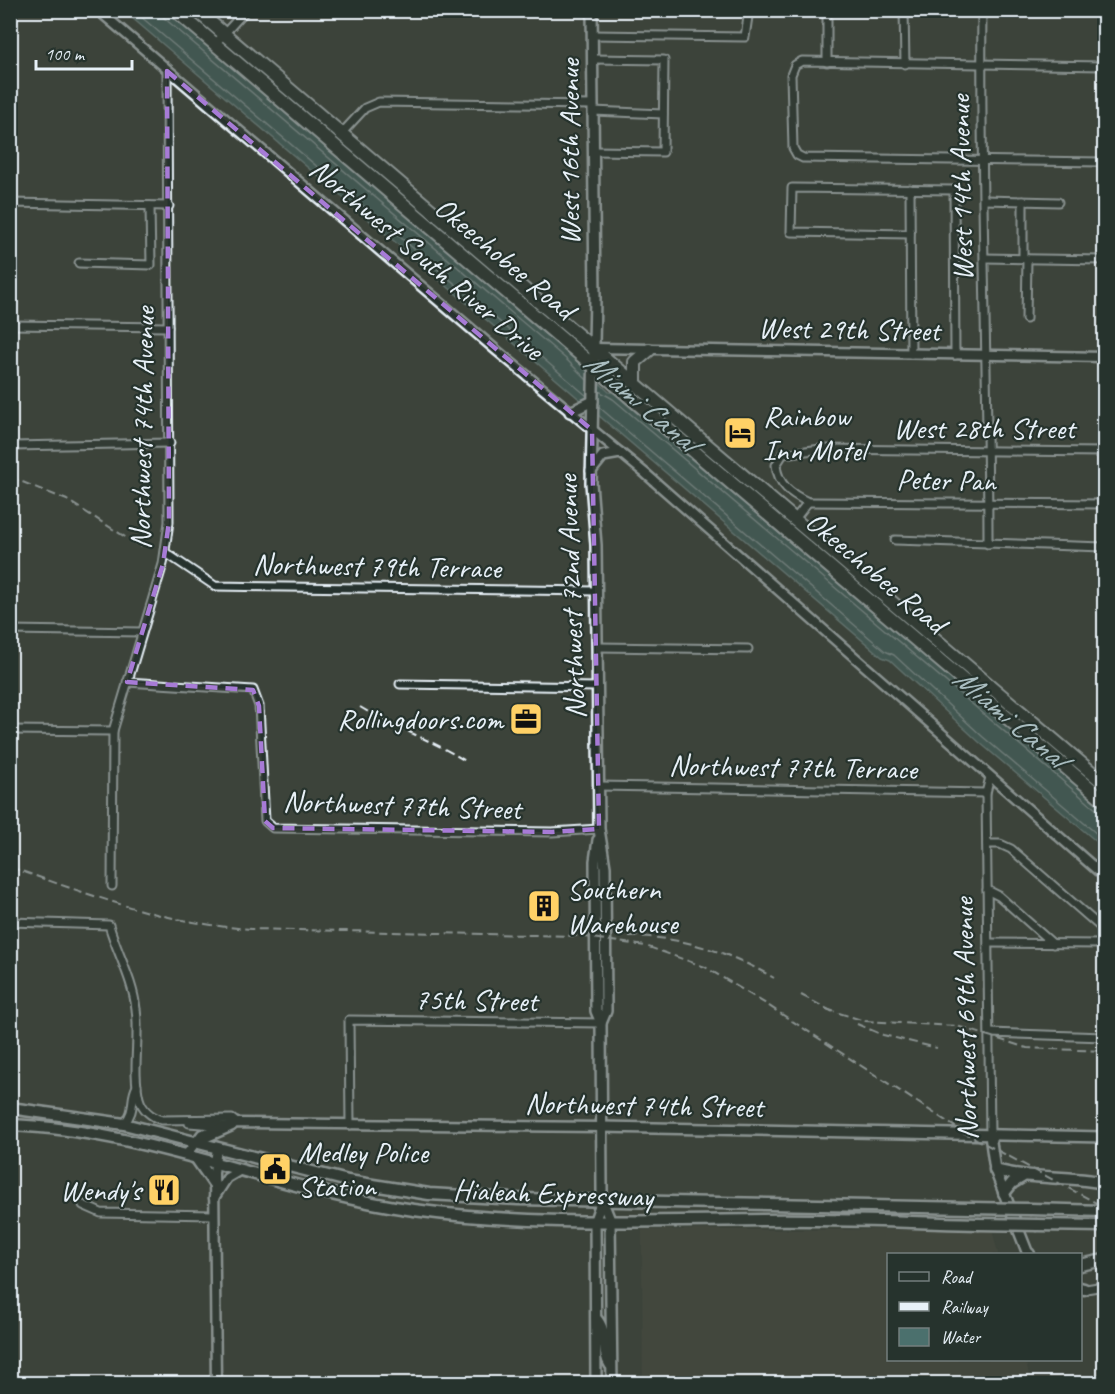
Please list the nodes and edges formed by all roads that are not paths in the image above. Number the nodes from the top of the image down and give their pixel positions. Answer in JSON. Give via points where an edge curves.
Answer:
{"nodes":[{"id":1,"x":98,"y":10,"type":"edge"},
{"id":2,"x":176,"y":10,"type":"edge"},
{"id":3,"x":196,"y":10,"type":"edge"},
{"id":4,"x":246,"y":10,"type":"edge"},
{"id":5,"x":592,"y":10,"type":"edge"},
{"id":6,"x":748,"y":10,"type":"edge"},
{"id":7,"x":827,"y":10,"type":"edge"},
{"id":8,"x":904,"y":10,"type":"edge"},
{"id":9,"x":982,"y":10,"type":"edge"},
{"id":10,"x":224,"y":35,"type":"junction"},
{"id":11,"x":592,"y":35,"type":"junction"},
{"id":12,"x":215,"y":44,"type":"junction"},
{"id":13,"x":593,"y":59,"type":"junction"},
{"id":14,"x":827,"y":62,"type":"junction"},
{"id":15,"x":981,"y":63,"type":"junction"},
{"id":16,"x":905,"y":64,"type":"junction"},
{"id":17,"x":1104,"y":66,"type":"edge"},
{"id":18,"x":167,"y":71,"type":"junction"},
{"id":19,"x":593,"y":108,"type":"junction"},
{"id":20,"x":663,"y":114,"type":"junction"},
{"id":21,"x":342,"y":134,"type":"junction"},
{"id":22,"x":333,"y":145,"type":"junction"},
{"id":23,"x":593,"y":151,"type":"junction"},
{"id":24,"x":982,"y":159,"type":"junction"},
{"id":25,"x":1104,"y":162,"type":"edge"},
{"id":26,"x":910,"y":189,"type":"junction"},
{"id":27,"x":984,"y":200,"type":"junction"},
{"id":28,"x":1023,"y":201,"type":"junction"},
{"id":29,"x":1058,"y":202,"type":"dead end"},
{"id":30,"x":10,"y":203,"type":"edge"},
{"id":31,"x":150,"y":206,"type":"junction"},
{"id":32,"x":169,"y":206,"type":"junction"},
{"id":33,"x":910,"y":234,"type":"junction"},
{"id":34,"x":985,"y":258,"type":"junction"},
{"id":35,"x":1025,"y":259,"type":"junction"},
{"id":36,"x":1104,"y":260,"type":"edge"},
{"id":37,"x":79,"y":263,"type":"dead end"},
{"id":38,"x":1026,"y":319,"type":"dead end"},
{"id":39,"x":10,"y":325,"type":"edge"},
{"id":40,"x":168,"y":327,"type":"junction"},
{"id":41,"x":593,"y":348,"type":"junction"},
{"id":42,"x":649,"y":350,"type":"junction"},
{"id":43,"x":911,"y":354,"type":"junction"},
{"id":44,"x":955,"y":355,"type":"junction"},
{"id":45,"x":985,"y":355,"type":"junction"},
{"id":46,"x":1104,"y":357,"type":"edge"},
{"id":47,"x":592,"y":370,"type":"junction"},
{"id":48,"x":634,"y":383,"type":"junction"},
{"id":49,"x":593,"y":401,"type":"junction"},
{"id":50,"x":574,"y":410,"type":"junction"},
{"id":51,"x":592,"y":430,"type":"junction"},
{"id":52,"x":170,"y":443,"type":"junction"},
{"id":53,"x":12,"y":446,"type":"edge"},
{"id":54,"x":989,"y":452,"type":"junction"},
{"id":55,"x":1104,"y":452,"type":"edge"},
{"id":56,"x":620,"y":453,"type":"junction"},
{"id":57,"x":591,"y":471,"type":"junction"},
{"id":58,"x":808,"y":502,"type":"junction"},
{"id":59,"x":988,"y":503,"type":"junction"},
{"id":60,"x":1104,"y":504,"type":"edge"},
{"id":61,"x":795,"y":519,"type":"junction"},
{"id":62,"x":896,"y":540,"type":"dead end"},
{"id":63,"x":988,"y":544,"type":"junction"},
{"id":64,"x":1104,"y":547,"type":"edge"},
{"id":65,"x":166,"y":553,"type":"junction"},
{"id":66,"x":597,"y":591,"type":"junction"},
{"id":67,"x":10,"y":630,"type":"edge"},
{"id":68,"x":142,"y":633,"type":"junction"},
{"id":69,"x":598,"y":647,"type":"junction"},
{"id":70,"x":748,"y":649,"type":"dead end"},
{"id":71,"x":127,"y":682,"type":"junction"},
{"id":72,"x":400,"y":684,"type":"dead end"},
{"id":73,"x":598,"y":687,"type":"junction"},
{"id":74,"x":10,"y":730,"type":"edge"},
{"id":75,"x":113,"y":731,"type":"junction"},
{"id":76,"x":990,"y":777,"type":"junction"},
{"id":77,"x":1104,"y":783,"type":"edge"},
{"id":78,"x":599,"y":786,"type":"junction"},
{"id":79,"x":986,"y":793,"type":"junction"},
{"id":80,"x":1104,"y":800,"type":"edge"},
{"id":81,"x":599,"y":829,"type":"junction"},
{"id":82,"x":987,"y":844,"type":"junction"},
{"id":83,"x":1104,"y":876,"type":"edge"},
{"id":84,"x":112,"y":886,"type":"dead end"},
{"id":85,"x":987,"y":890,"type":"junction"},
{"id":86,"x":10,"y":922,"type":"edge"},
{"id":87,"x":1104,"y":930,"type":"edge"},
{"id":88,"x":988,"y":943,"type":"junction"},
{"id":89,"x":1053,"y":944,"type":"junction"},
{"id":90,"x":1104,"y":944,"type":"edge"},
{"id":91,"x":601,"y":1023,"type":"junction"},
{"id":92,"x":990,"y":1033,"type":"junction"},
{"id":93,"x":1104,"y":1037,"type":"edge"},
{"id":94,"x":138,"y":1084,"type":"junction"},
{"id":95,"x":10,"y":1108,"type":"edge"},
{"id":96,"x":184,"y":1121,"type":"junction"},
{"id":97,"x":124,"y":1124,"type":"junction"},
{"id":98,"x":10,"y":1125,"type":"edge"},
{"id":99,"x":230,"y":1125,"type":"junction"},
{"id":100,"x":350,"y":1125,"type":"junction"},
{"id":101,"x":602,"y":1127,"type":"junction"},
{"id":102,"x":990,"y":1134,"type":"junction"},
{"id":103,"x":1104,"y":1137,"type":"edge"},
{"id":104,"x":198,"y":1141,"type":"junction"},
{"id":105,"x":218,"y":1147,"type":"junction"},
{"id":106,"x":191,"y":1156,"type":"junction"},
{"id":107,"x":215,"y":1164,"type":"junction"},
{"id":108,"x":995,"y":1170,"type":"junction"},
{"id":109,"x":238,"y":1171,"type":"junction"},
{"id":110,"x":1022,"y":1177,"type":"junction"},
{"id":111,"x":1104,"y":1183,"type":"edge"},
{"id":112,"x":214,"y":1184,"type":"junction"},
{"id":113,"x":1004,"y":1193,"type":"junction"},
{"id":114,"x":214,"y":1198,"type":"junction"},
{"id":115,"x":602,"y":1200,"type":"junction"},
{"id":116,"x":83,"y":1205,"type":"dead end"},
{"id":117,"x":1104,"y":1211,"type":"edge"},
{"id":118,"x":214,"y":1215,"type":"junction"},
{"id":119,"x":595,"y":1220,"type":"junction"},
{"id":120,"x":610,"y":1220,"type":"junction"},
{"id":121,"x":1104,"y":1226,"type":"edge"},
{"id":122,"x":1029,"y":1253,"type":"edge"},
{"id":123,"x":1104,"y":1260,"type":"edge"},
{"id":124,"x":1082,"y":1265,"type":"edge"},
{"id":125,"x":1104,"y":1286,"type":"edge"},
{"id":126,"x":1082,"y":1289,"type":"edge"},
{"id":127,"x":596,"y":1318,"type":"junction"},
{"id":128,"x":611,"y":1367,"type":"junction"},
{"id":129,"x":216,"y":1383,"type":"edge"},
{"id":130,"x":596,"y":1383,"type":"edge"},
{"id":131,"x":612,"y":1383,"type":"edge"}],
"edges":[{"from":1,"to":18,"type":"street","name":"Northwest South River Drive"},
{"from":2,"to":12,"type":"highway","name":"Okeechobee Road"},
{"from":3,"to":10,"type":"highway","name":"Okeechobee Road"},
{"from":4,"to":10,"type":"street"},
{"from":5,"to":11,"type":"main road","name":"West 16th Avenue"},
{"from":6,"to":11,"type":"street","via":[[745,37]]},
{"from":7,"to":14,"type":"street"},
{"from":8,"to":16,"type":"street"},
{"from":9,"to":15,"type":"street","name":"West 14th Avenue"},
{"from":10,"to":12,"type":"street"},
{"from":10,"to":21,"type":"highway","name":"Okeechobee Road"},
{"from":11,"to":13,"type":"main road","name":"West 16th Avenue"},
{"from":12,"to":22,"type":"highway","name":"Okeechobee Road"},
{"from":13,"to":19,"type":"main road","name":"West 16th Avenue"},
{"from":13,"to":20,"type":"street","via":[[664,60]]},
{"from":14,"to":16,"type":"street"},
{"from":14,"to":24,"type":"street","via":[[802,61],[795,65],[791,75],[793,148],[797,155]]},
{"from":15,"to":16,"type":"street"},
{"from":15,"to":17,"type":"street"},
{"from":15,"to":24,"type":"street","name":"West 14th Avenue"},
{"from":18,"to":32,"type":"street","name":"Northwest 74th Avenue"},
{"from":18,"to":50,"type":"street","name":"Northwest South River Drive"},
{"from":19,"to":20,"type":"street"},
{"from":19,"to":21,"type":"street","via":[[379,102],[365,108]]},
{"from":19,"to":23,"type":"main road","name":"West 16th Avenue"},
{"from":20,"to":23,"type":"street","via":[[663,152]]},
{"from":21,"to":22,"type":"street"},
{"from":21,"to":41,"type":"highway","name":"Okeechobee Road"},
{"from":22,"to":47,"type":"highway","name":"Okeechobee Road"},
{"from":23,"to":41,"type":"main road","name":"West 16th Avenue"},
{"from":24,"to":25,"type":"street"},
{"from":24,"to":27,"type":"street","name":"West 14th Avenue"},
{"from":26,"to":33,"type":"street"},
{"from":26,"to":33,"type":"street","via":[[792,188],[791,232]]},
{"from":26,"to":44,"type":"street","via":[[954,190]]},
{"from":27,"to":28,"type":"street"},
{"from":27,"to":34,"type":"street","name":"West 14th Avenue"},
{"from":28,"to":29,"type":"street"},
{"from":28,"to":35,"type":"street"},
{"from":30,"to":31,"type":"street"},
{"from":31,"to":32,"type":"street"},
{"from":31,"to":37,"type":"street","via":[[151,265]]},
{"from":32,"to":40,"type":"street","name":"Northwest 74th Avenue"},
{"from":33,"to":43,"type":"street"},
{"from":34,"to":35,"type":"street"},
{"from":34,"to":45,"type":"street","name":"West 14th Avenue"},
{"from":35,"to":36,"type":"street"},
{"from":35,"to":38,"type":"street"},
{"from":39,"to":40,"type":"street"},
{"from":40,"to":52,"type":"street","name":"Northwest 74th Avenue"},
{"from":41,"to":42,"type":"street","name":"West 29th Street"},
{"from":41,"to":47,"type":"main road","name":"West 16th Avenue"},
{"from":41,"to":48,"type":"highway","name":"Okeechobee Road"},
{"from":42,"to":43,"type":"street","name":"West 29th Street"},
{"from":42,"to":48,"type":"highway","via":[[635,362]]},
{"from":43,"to":44,"type":"street","name":"West 29th Street"},
{"from":44,"to":45,"type":"street","name":"West 29th Street"},
{"from":45,"to":46,"type":"street","name":"West 29th Street"},
{"from":45,"to":54,"type":"street","name":"West 14th Avenue"},
{"from":47,"to":49,"type":"main road","name":"Northwest 72nd Avenue"},
{"from":47,"to":80,"type":"highway","name":"Okeechobee Road"},
{"from":48,"to":61,"type":"highway","name":"Okeechobee Road"},
{"from":49,"to":50,"type":"main road"},
{"from":49,"to":51,"type":"main road","name":"Northwest 72nd Avenue"},
{"from":50,"to":51,"type":"street","name":"Northwest South River Drive"},
{"from":51,"to":56,"type":"street","name":"Northwest South River Drive"},
{"from":51,"to":57,"type":"main road","name":"Northwest 72nd Avenue"},
{"from":52,"to":53,"type":"street"},
{"from":52,"to":65,"type":"street","name":"Northwest 74th Avenue"},
{"from":54,"to":55,"type":"street","name":"West 28th Street"},
{"from":54,"to":58,"type":"street","name":"West 28th Street","via":[[821,449],[778,458],[778,473],[787,490]]},
{"from":54,"to":59,"type":"street","name":"West 14th Avenue"},
{"from":56,"to":57,"type":"main road","via":[[603,456]]},
{"from":56,"to":76,"type":"street","name":"Northwest South River Drive"},
{"from":57,"to":66,"type":"main road","name":"Northwest 72nd Avenue"},
{"from":58,"to":59,"type":"street","name":"Peter Pan"},
{"from":58,"to":61,"type":"street"},
{"from":59,"to":60,"type":"street","name":"Peter Pan"},
{"from":59,"to":63,"type":"street","name":"West 14th Avenue"},
{"from":61,"to":77,"type":"highway","name":"Okeechobee Road"},
{"from":62,"to":63,"type":"street"},
{"from":63,"to":64,"type":"street"},
{"from":65,"to":66,"type":"street","name":"Northwest 79th Terrace","via":[[215,586]]},
{"from":65,"to":68,"type":"street","name":"Northwest 74th Avenue"},
{"from":66,"to":69,"type":"main road","name":"Northwest 72nd Avenue"},
{"from":67,"to":68,"type":"street"},
{"from":68,"to":71,"type":"street","name":"Northwest 74th Avenue"},
{"from":69,"to":70,"type":"street"},
{"from":69,"to":73,"type":"main road","name":"Northwest 72nd Avenue"},
{"from":71,"to":75,"type":"street","name":"Northwest 74th Avenue"},
{"from":71,"to":81,"type":"street","name":"Northwest 77th Street","via":[[253,690],[259,706],[264,821],[273,828],[552,832]]},
{"from":72,"to":73,"type":"street"},
{"from":73,"to":78,"type":"main road","name":"Northwest 72nd Avenue"},
{"from":74,"to":75,"type":"street"},
{"from":75,"to":84,"type":"street","name":"Northwest 74th Avenue"},
{"from":76,"to":79,"type":"street","name":"Northwest 69th Avenue"},
{"from":76,"to":83,"type":"street","name":"Northwest South River Drive"},
{"from":78,"to":79,"type":"street","name":"Northwest 77th Terrace"},
{"from":78,"to":81,"type":"main road","name":"Northwest 72nd Avenue"},
{"from":79,"to":82,"type":"street","name":"Northwest 69th Avenue"},
{"from":81,"to":91,"type":"main road","name":"Northwest 72nd Avenue","via":[[595,861],[596,1011]]},
{"from":82,"to":85,"type":"street","name":"Northwest 69th Avenue"},
{"from":82,"to":87,"type":"street","via":[[1011,849]]},
{"from":85,"to":88,"type":"street","name":"Northwest 69th Avenue"},
{"from":85,"to":89,"type":"street"},
{"from":86,"to":94,"type":"street","via":[[109,925],[133,987]]},
{"from":88,"to":89,"type":"street"},
{"from":88,"to":92,"type":"street","name":"Northwest 69th Avenue"},
{"from":89,"to":90,"type":"street"},
{"from":91,"to":100,"type":"street","name":"75th Street","via":[[349,1020]]},
{"from":91,"to":101,"type":"main road","name":"Northwest 72nd Avenue"},
{"from":92,"to":93,"type":"street"},
{"from":92,"to":102,"type":"street","name":"Northwest 69th Avenue"},
{"from":94,"to":96,"type":"street","name":"Northwest 74th Street","via":[[140,1099],[148,1112],[159,1119]]},
{"from":94,"to":97,"type":"street","via":[[133,1093],[132,1114]]},
{"from":95,"to":97,"type":"main road","name":"Hialeah Expressway"},
{"from":96,"to":99,"type":"street","name":"Northwest 74th Street"},
{"from":96,"to":99,"type":"street","name":"Northwest 74th Street","via":[[232,1119]]},
{"from":97,"to":104,"type":"main road","name":"Hialeah Expressway"},
{"from":98,"to":106,"type":"main road","name":"Hialeah Expressway","via":[[94,1135]]},
{"from":99,"to":100,"type":"street","name":"Northwest 74th Street"},
{"from":99,"to":104,"type":"street"},
{"from":100,"to":101,"type":"street","name":"Northwest 74th Street"},
{"from":101,"to":102,"type":"main road","name":"Northwest 74th Street"},
{"from":101,"to":115,"type":"main road","name":"Northwest 72nd Avenue"},
{"from":102,"to":103,"type":"main road","name":"Northwest 74th Street"},
{"from":102,"to":108,"type":"main road","name":"Northwest 69th Avenue"},
{"from":104,"to":105,"type":"main road","name":"Hialeah Expressway"},
{"from":104,"to":106,"type":"street"},
{"from":105,"to":107,"type":"street"},
{"from":105,"to":115,"type":"main road","name":"Hialeah Expressway","via":[[392,1189],[476,1197]]},
{"from":106,"to":107,"type":"main road","name":"Hialeah Expressway"},
{"from":106,"to":112,"type":"main road"},
{"from":107,"to":109,"type":"main road","name":"Hialeah Expressway"},
{"from":107,"to":112,"type":"street"},
{"from":108,"to":110,"type":"main road"},
{"from":108,"to":113,"type":"main road","name":"Northwest 69th Avenue"},
{"from":109,"to":114,"type":"street","via":[[227,1178]]},
{"from":109,"to":119,"type":"main road","name":"Hialeah Expressway","via":[[413,1210],[484,1218]]},
{"from":110,"to":111,"type":"main road"},
{"from":110,"to":113,"type":"main road"},
{"from":112,"to":114,"type":"street"},
{"from":113,"to":122,"type":"main road","name":"Northwest 69th Avenue"},
{"from":114,"to":118,"type":"street"},
{"from":115,"to":117,"type":"main road","name":"Hialeah Expressway","bridge":true},
{"from":115,"to":119,"type":"main road","name":"Northwest 72nd Avenue"},
{"from":115,"to":120,"type":"main road","name":"Northwest 72nd Avenue"},
{"from":116,"to":118,"type":"street","via":[[101,1214]]},
{"from":118,"to":129,"type":"street"},
{"from":119,"to":120,"type":"main road","name":"Hialeah Expressway"},
{"from":119,"to":127,"type":"main road","name":"Northwest 72nd Avenue"},
{"from":120,"to":121,"type":"main road","name":"Hialeah Expressway","bridge":true},
{"from":120,"to":128,"type":"main road","name":"Northwest 72nd Avenue"},
{"from":123,"to":124,"type":"main road"},
{"from":125,"to":126,"type":"street"},
{"from":127,"to":128,"type":"main road","via":[[604,1330],[604,1356]]},
{"from":127,"to":130,"type":"main road","name":"Northwest 72nd Avenue"},
{"from":128,"to":131,"type":"main road","name":"Northwest 72nd Avenue"}]}
